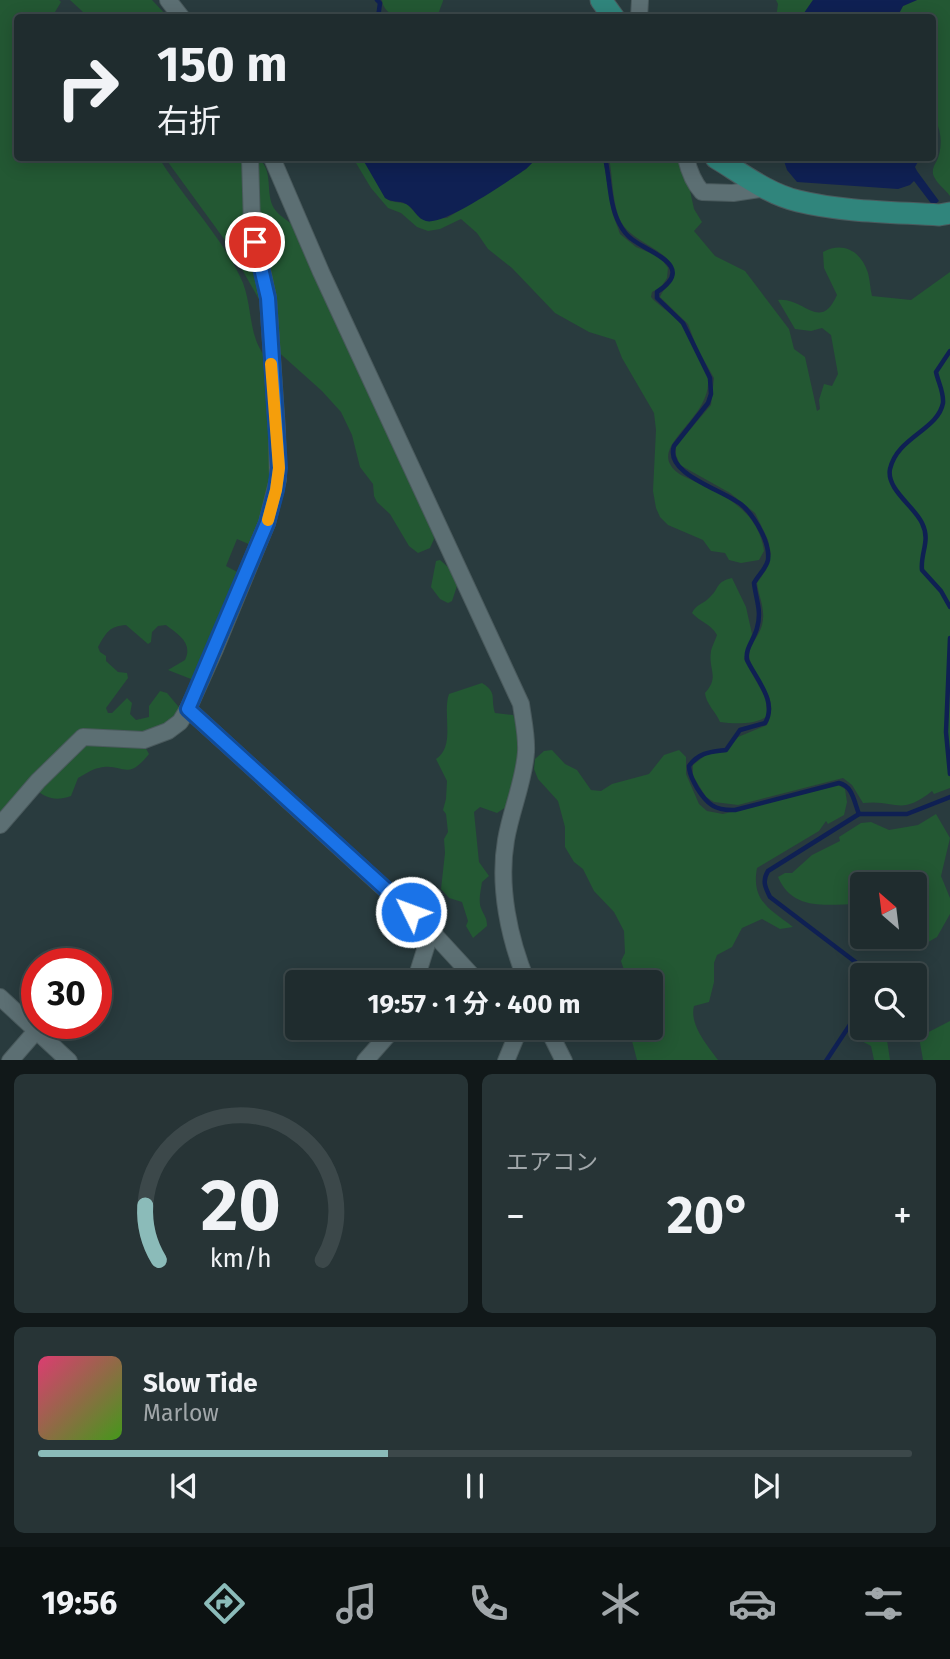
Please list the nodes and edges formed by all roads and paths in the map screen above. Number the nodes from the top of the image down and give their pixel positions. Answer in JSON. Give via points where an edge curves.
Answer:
{"nodes":[{"id":1,"x":250,"y":161,"type":"edge"},
{"id":2,"x":273,"y":161,"type":"edge"},
{"id":3,"x":687,"y":161,"type":"edge"},
{"id":4,"x":721,"y":161,"type":"edge"},
{"id":5,"x":766,"y":188,"type":"junction"},
{"id":6,"x":950,"y":213,"type":"edge"},
{"id":7,"x":188,"y":709,"type":"junction"},
{"id":8,"x":0,"y":825,"type":"edge"},
{"id":9,"x":431,"y":931,"type":"junction"},
{"id":10,"x":419,"y":970,"type":"edge"},
{"id":11,"x":467,"y":970,"type":"edge"},
{"id":12,"x":523,"y":970,"type":"edge"},
{"id":13,"x":0,"y":997,"type":"edge"},
{"id":14,"x":21,"y":1017,"type":"edge"},
{"id":15,"x":29,"y":1039,"type":"edge"},
{"id":16,"x":45,"y":1039,"type":"edge"},
{"id":17,"x":383,"y":1040,"type":"edge"},
{"id":18,"x":515,"y":1040,"type":"edge"},
{"id":19,"x":554,"y":1040,"type":"edge"},
{"id":20,"x":10,"y":1060,"type":"edge"},
{"id":21,"x":68,"y":1060,"type":"edge"},
{"id":22,"x":365,"y":1060,"type":"edge"},
{"id":23,"x":506,"y":1060,"type":"edge"},
{"id":24,"x":564,"y":1060,"type":"edge"}],
"edges":[{"from":1,"to":7,"type":"street","via":[[252,224],[268,298],[278,479],[267,523]]},
{"from":2,"to":12,"type":"street","via":[[521,704],[526,751],[506,839],[504,877],[509,923]]},
{"from":3,"to":5,"type":"street","via":[[702,192]]},
{"from":4,"to":5,"type":"main road"},
{"from":5,"to":6,"type":"main road","via":[[796,201],[862,210]]},
{"from":7,"to":8,"type":"street","via":[[173,727],[154,738],[83,737]]},
{"from":7,"to":9,"type":"street"},
{"from":9,"to":10,"type":"street"},
{"from":9,"to":11,"type":"street"},
{"from":13,"to":14,"type":"street"},
{"from":15,"to":20,"type":"street"},
{"from":16,"to":21,"type":"street"},
{"from":17,"to":22,"type":"street"},
{"from":18,"to":23,"type":"street"},
{"from":19,"to":24,"type":"street"}]}
